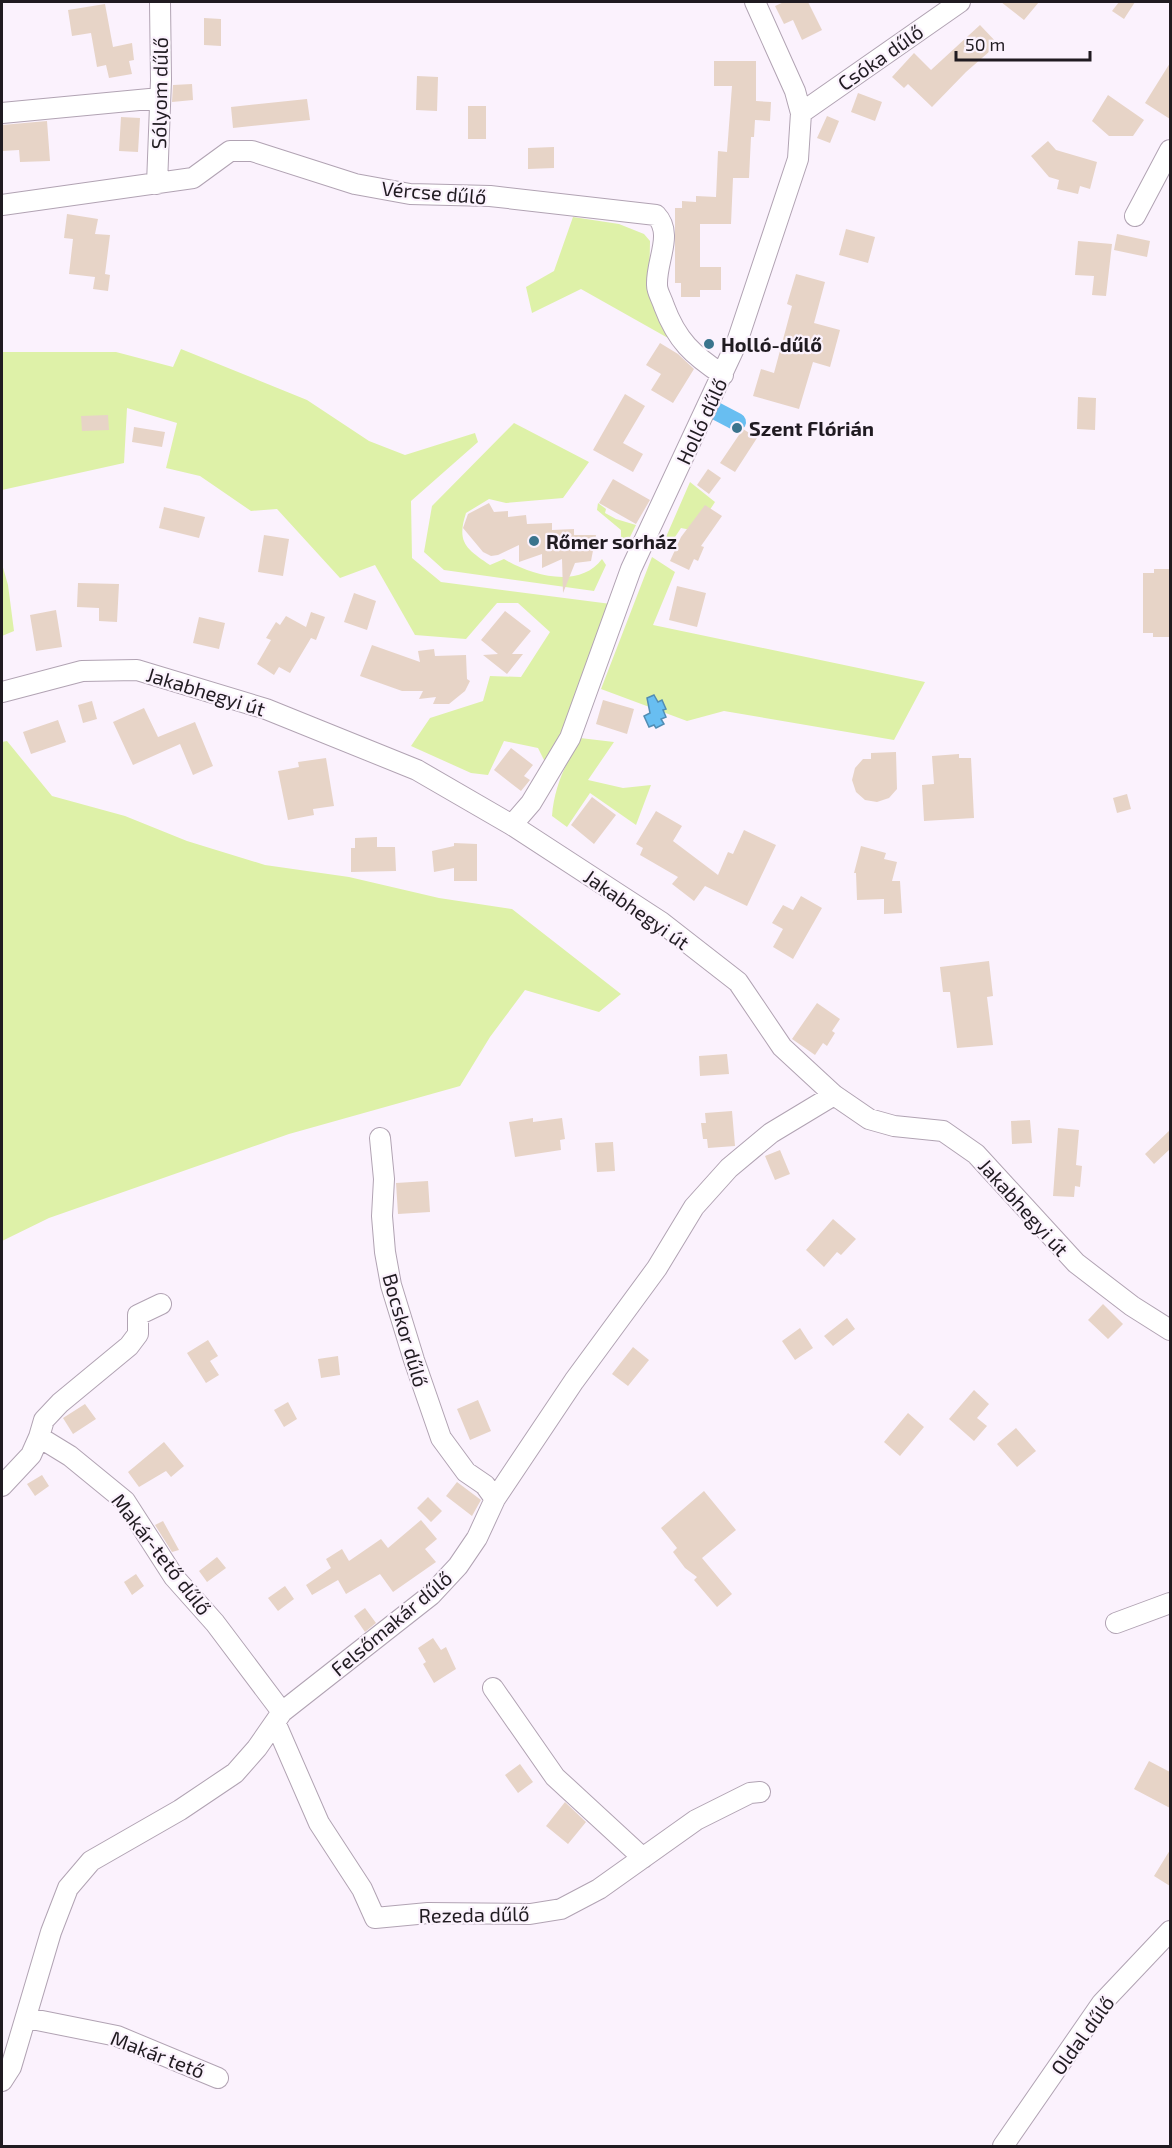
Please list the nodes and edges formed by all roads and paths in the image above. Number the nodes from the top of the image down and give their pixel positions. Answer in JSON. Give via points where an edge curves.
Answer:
{"nodes":[{"id":1,"x":160,"y":2,"type":"edge"},
{"id":2,"x":755,"y":2,"type":"edge"},
{"id":3,"x":960,"y":2,"type":"edge"},
{"id":4,"x":160,"y":98,"type":"junction"},
{"id":5,"x":2,"y":113,"type":"edge"},
{"id":6,"x":801,"y":113,"type":"junction"},
{"id":7,"x":1170,"y":150,"type":"edge"},
{"id":8,"x":157,"y":184,"type":"junction"},
{"id":9,"x":2,"y":205,"type":"edge"},
{"id":10,"x":1135,"y":216,"type":"dead end"},
{"id":11,"x":723,"y":375,"type":"junction"},
{"id":12,"x":2,"y":692,"type":"edge"},
{"id":13,"x":512,"y":825,"type":"junction"},
{"id":14,"x":834,"y":1095,"type":"junction"},
{"id":15,"x":380,"y":1138,"type":"dead end"},
{"id":16,"x":161,"y":1304,"type":"dead end"},
{"id":17,"x":1170,"y":1330,"type":"edge"},
{"id":18,"x":39,"y":1437,"type":"junction"},
{"id":19,"x":2,"y":1486,"type":"edge"},
{"id":20,"x":495,"y":1499,"type":"junction"},
{"id":21,"x":1170,"y":1603,"type":"edge"},
{"id":22,"x":1116,"y":1623,"type":"dead end"},
{"id":23,"x":493,"y":1688,"type":"dead end"},
{"id":24,"x":279,"y":1717,"type":"junction"},
{"id":25,"x":760,"y":1792,"type":"dead end"},
{"id":26,"x":643,"y":1858,"type":"junction"},
{"id":27,"x":1170,"y":1931,"type":"edge"},
{"id":28,"x":27,"y":2018,"type":"junction"},
{"id":29,"x":218,"y":2078,"type":"dead end"},
{"id":30,"x":2,"y":2081,"type":"edge"},
{"id":31,"x":1003,"y":2146,"type":"edge"}],
"edges":[{"from":1,"to":4,"type":"street","name":"Sólyom dűlő"},
{"from":2,"to":6,"type":"street","name":"Holló dűlő"},
{"from":3,"to":6,"type":"street","name":"Csóka dűlő"},
{"from":4,"to":5,"type":"street"},
{"from":4,"to":8,"type":"street","name":"Sólyom dűlő"},
{"from":6,"to":11,"type":"street","name":"Holló dűlő","via":[[798,159]]},
{"from":7,"to":10,"type":"street"},
{"from":8,"to":9,"type":"street","name":"Vércse dűlő"},
{"from":8,"to":11,"type":"street","name":"Vércse dűlő","via":[[194,178],[230,151],[252,151],[355,183],[410,194],[490,196],[656,215],[666,234],[657,266],[657,287],[672,328],[684,345]]},
{"from":11,"to":13,"type":"street","name":"Holló dűlő","via":[[629,576],[570,738],[531,803]]},
{"from":12,"to":13,"type":"street","name":"Jakabhegyi út","via":[[81,671],[137,670],[266,709],[375,751],[417,770]]},
{"from":13,"to":14,"type":"street","name":"Jakabhegyi út","via":[[661,922],[738,982],[782,1047]]},
{"from":14,"to":17,"type":"street","name":"Jakabhegyi út","via":[[869,1119],[943,1131],[962,1144],[976,1154],[1076,1263]]},
{"from":14,"to":20,"type":"street","name":"Felsőmakár dűlő","via":[[771,1133],[729,1168],[694,1207],[657,1268]]},
{"from":15,"to":20,"type":"street","name":"Bocskor dűlő","via":[[385,1252],[414,1360],[441,1438],[466,1472],[485,1485]]},
{"from":16,"to":18,"type":"street","via":[[138,1315],[138,1334],[129,1347],[60,1403],[44,1420]]},
{"from":18,"to":19,"type":"street","via":[[31,1455]]},
{"from":18,"to":24,"type":"street","name":"Makár-tető dűlő","via":[[70,1455],[125,1501],[174,1577],[215,1623]]},
{"from":20,"to":24,"type":"street","name":"Felsőmakár dűlő","via":[[477,1538],[458,1566],[430,1595]]},
{"from":21,"to":22,"type":"street"},
{"from":23,"to":26,"type":"street","via":[[555,1777]]},
{"from":24,"to":26,"type":"street","name":"Rezeda dűlő","via":[[319,1822],[363,1889],[375,1918],[428,1913],[531,1914],[561,1909],[599,1889]]},
{"from":24,"to":28,"type":"street","name":"Felsőmakár dűlő","via":[[235,1773],[91,1861],[83,1870],[68,1888],[59,1910]]},
{"from":25,"to":26,"type":"street","name":"Rezeda dűlő","via":[[750,1793],[696,1820]]},
{"from":27,"to":31,"type":"street","name":"Oldal dűlő","via":[[1102,2003]]},
{"from":28,"to":29,"type":"street","name":"Makár tető","via":[[117,2036]]},
{"from":28,"to":30,"type":"street","name":"Felsőmakár dűlő","via":[[11,2067]]}]}
